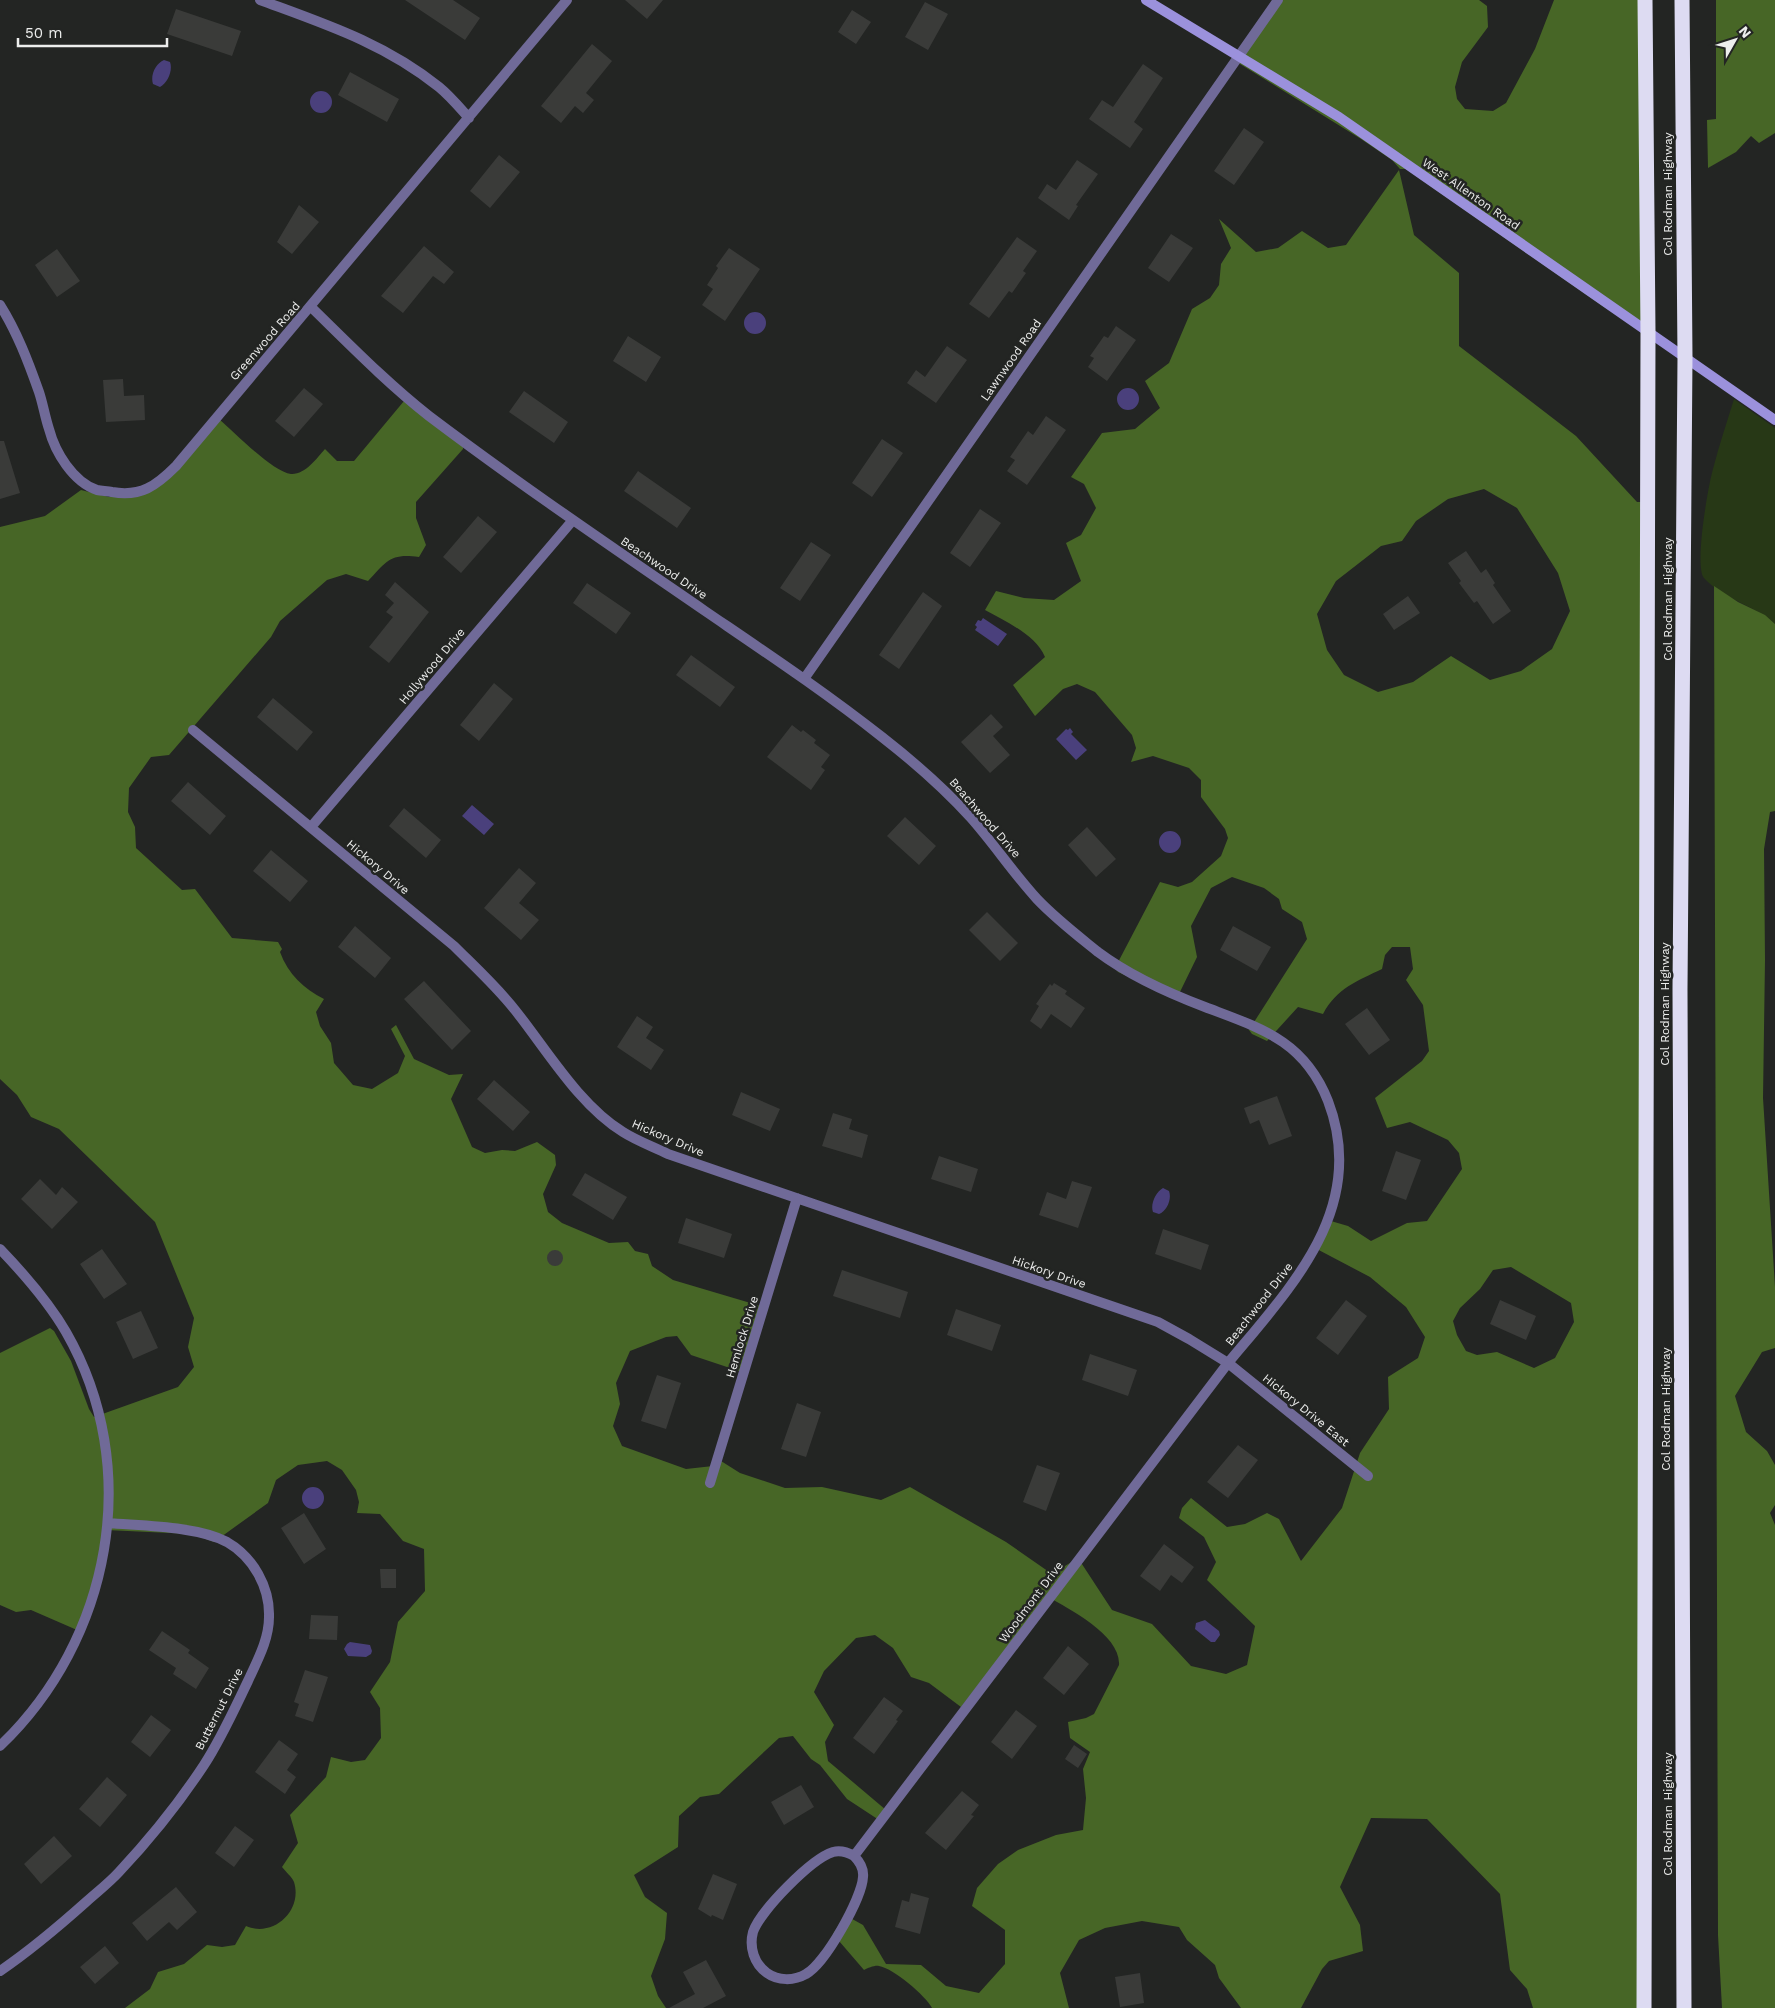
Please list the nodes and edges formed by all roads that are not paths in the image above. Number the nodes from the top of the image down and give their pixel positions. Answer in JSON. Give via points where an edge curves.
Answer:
{"nodes":[{"id":1,"x":260,"y":0,"type":"edge"},
{"id":2,"x":567,"y":0,"type":"edge"},
{"id":3,"x":1146,"y":0,"type":"edge"},
{"id":4,"x":1278,"y":0,"type":"edge"},
{"id":5,"x":1645,"y":0,"type":"edge"},
{"id":6,"x":1682,"y":0,"type":"edge"},
{"id":7,"x":1239,"y":56,"type":"junction"},
{"id":8,"x":469,"y":118,"type":"junction"},
{"id":9,"x":0,"y":305,"type":"edge"},
{"id":10,"x":311,"y":307,"type":"junction"},
{"id":11,"x":1648,"y":332,"type":"junction"},
{"id":12,"x":1684,"y":357,"type":"junction"},
{"id":13,"x":1775,"y":420,"type":"edge"},
{"id":14,"x":573,"y":520,"type":"junction"},
{"id":15,"x":804,"y":679,"type":"junction"},
{"id":16,"x":193,"y":730,"type":"dead end"},
{"id":17,"x":310,"y":827,"type":"junction"},
{"id":18,"x":797,"y":1198,"type":"junction"},
{"id":19,"x":0,"y":1249,"type":"edge"},
{"id":20,"x":1228,"y":1363,"type":"junction"},
{"id":21,"x":1368,"y":1476,"type":"dead end"},
{"id":22,"x":710,"y":1483,"type":"dead end"},
{"id":23,"x":108,"y":1523,"type":"dead end"},
{"id":24,"x":0,"y":1746,"type":"edge"},
{"id":25,"x":854,"y":1856,"type":"junction"},
{"id":26,"x":0,"y":1971,"type":"edge"},
{"id":27,"x":1644,"y":2008,"type":"edge"},
{"id":28,"x":1684,"y":2008,"type":"edge"}],
"edges":[{"from":1,"to":8,"type":"street","via":[[369,42],[429,79]]},
{"from":2,"to":8,"type":"street","name":"Greenwood Road"},
{"from":3,"to":7,"type":"street","name":"West Allenton Road"},
{"from":4,"to":7,"type":"street","name":"Lawnwood Road"},
{"from":5,"to":11,"type":"highway","name":"Col Rodman Highway"},
{"from":6,"to":12,"type":"highway","name":"Col Rodman Highway"},
{"from":7,"to":11,"type":"street","name":"West Allenton Road","via":[[1339,117]]},
{"from":7,"to":15,"type":"street","name":"Lawnwood Road"},
{"from":8,"to":10,"type":"street","name":"Greenwood Road"},
{"from":9,"to":10,"type":"street","name":"Greenwood Road","via":[[24,351],[57,451],[82,482],[97,490],[117,493],[141,492],[158,484]]},
{"from":10,"to":14,"type":"street","name":"Beachwood Drive","via":[[427,414]]},
{"from":11,"to":12,"type":"street","name":"West Allenton Road"},
{"from":11,"to":27,"type":"highway","name":"Col Rodman Highway"},
{"from":12,"to":13,"type":"street","name":"West Allenton Road"},
{"from":12,"to":28,"type":"highway","name":"Col Rodman Highway","via":[[1680,989]]},
{"from":14,"to":15,"type":"street","name":"Beachwood Drive"},
{"from":14,"to":17,"type":"street","name":"Hollywood Drive"},
{"from":15,"to":20,"type":"street","name":"Beachwood Drive","via":[[945,789],[1038,900],[1069,929],[1136,976],[1266,1031],[1287,1044],[1317,1080],[1328,1101],[1339,1138],[1337,1189],[1327,1226],[1285,1294]]},
{"from":16,"to":17,"type":"street","name":"Hickory Drive"},
{"from":17,"to":18,"type":"street","name":"Hickory Drive","via":[[454,946],[514,1008],[576,1090],[623,1132],[668,1154]]},
{"from":18,"to":20,"type":"street","name":"Hickory Drive","via":[[1158,1322]]},
{"from":18,"to":22,"type":"street","name":"Hemlock Drive"},
{"from":19,"to":24,"type":"street","via":[[47,1302],[83,1366],[104,1437],[109,1510],[106,1547],[98,1583],[72,1651],[31,1713]]},
{"from":20,"to":21,"type":"street","name":"Hickory Drive East"},
{"from":20,"to":25,"type":"street","name":"Woodmont Drive"},
{"from":23,"to":26,"type":"street","name":"Butternut Drive","via":[[190,1531],[227,1542],[254,1566],[263,1582],[270,1616],[267,1635],[228,1724],[204,1764],[150,1836],[118,1873],[56,1929]]},
{"from":25,"to":25,"type":"street","via":[[847,1852],[831,1853],[806,1870],[758,1921],[751,1942],[755,1958],[765,1972],[775,1978],[798,1978],[808,1973],[830,1948],[863,1879],[860,1863]]}]}
